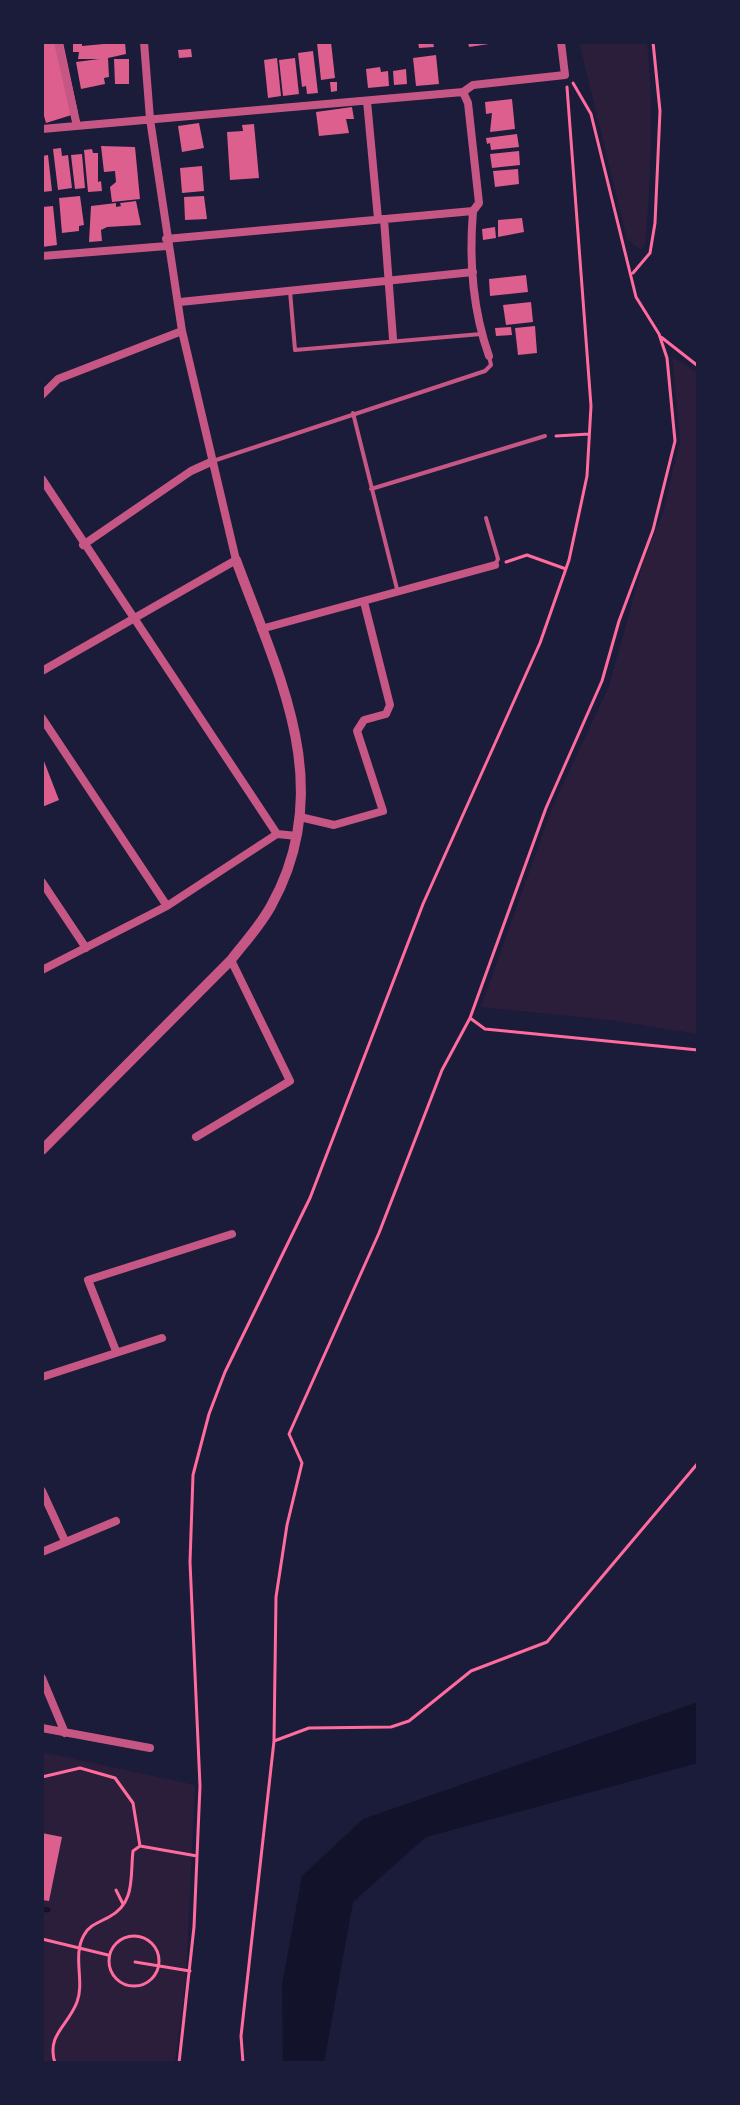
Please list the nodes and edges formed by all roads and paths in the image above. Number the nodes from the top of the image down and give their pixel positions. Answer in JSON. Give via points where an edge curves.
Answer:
{"nodes":[{"id":1,"x":58,"y":42,"type":"edge"},
{"id":2,"x":144,"y":42,"type":"edge"},
{"id":3,"x":561,"y":42,"type":"edge"},
{"id":4,"x":653,"y":42,"type":"edge"},
{"id":5,"x":565,"y":75,"type":"junction"},
{"id":6,"x":463,"y":92,"type":"junction"},
{"id":7,"x":367,"y":101,"type":"junction"},
{"id":8,"x":150,"y":119,"type":"junction"},
{"id":9,"x":77,"y":126,"type":"junction"},
{"id":10,"x":42,"y":129,"type":"edge"},
{"id":11,"x":473,"y":211,"type":"junction"},
{"id":12,"x":381,"y":219,"type":"junction"},
{"id":13,"x":167,"y":243,"type":"junction"},
{"id":14,"x":42,"y":256,"type":"edge"},
{"id":15,"x":473,"y":272,"type":"junction"},
{"id":16,"x":633,"y":273,"type":"junction"},
{"id":17,"x":390,"y":281,"type":"junction"},
{"id":18,"x":290,"y":291,"type":"junction"},
{"id":19,"x":180,"y":302,"type":"junction"},
{"id":20,"x":182,"y":331,"type":"junction"},
{"id":21,"x":481,"y":334,"type":"junction"},
{"id":22,"x":659,"y":334,"type":"junction"},
{"id":23,"x":393,"y":339,"type":"junction"},
{"id":24,"x":489,"y":356,"type":"joint"},
{"id":25,"x":698,"y":366,"type":"edge"},
{"id":26,"x":42,"y":395,"type":"edge"},
{"id":27,"x":353,"y":413,"type":"junction"},
{"id":28,"x":590,"y":434,"type":"junction"},
{"id":29,"x":545,"y":436,"type":"joint"},
{"id":30,"x":213,"y":461,"type":"junction"},
{"id":31,"x":42,"y":479,"type":"edge"},
{"id":32,"x":371,"y":489,"type":"junction"},
{"id":33,"x":486,"y":518,"type":"dead end"},
{"id":34,"x":83,"y":545,"type":"junction"},
{"id":35,"x":236,"y":560,"type":"junction"},
{"id":36,"x":495,"y":565,"type":"junction"},
{"id":37,"x":567,"y":569,"type":"junction"},
{"id":38,"x":398,"y":592,"type":"junction"},
{"id":39,"x":364,"y":602,"type":"junction"},
{"id":40,"x":133,"y":618,"type":"junction"},
{"id":41,"x":261,"y":629,"type":"junction"},
{"id":42,"x":42,"y":671,"type":"edge"},
{"id":43,"x":42,"y":718,"type":"edge"},
{"id":44,"x":300,"y":817,"type":"junction"},
{"id":45,"x":277,"y":834,"type":"junction"},
{"id":46,"x":297,"y":836,"type":"junction"},
{"id":47,"x":42,"y":882,"type":"edge"},
{"id":48,"x":167,"y":906,"type":"junction"},
{"id":49,"x":86,"y":948,"type":"junction"},
{"id":50,"x":231,"y":960,"type":"junction"},
{"id":51,"x":42,"y":970,"type":"edge"},
{"id":52,"x":470,"y":1018,"type":"junction"},
{"id":53,"x":698,"y":1050,"type":"edge"},
{"id":54,"x":196,"y":1137,"type":"dead end"},
{"id":55,"x":42,"y":1150,"type":"edge"},
{"id":56,"x":232,"y":1234,"type":"dead end"},
{"id":57,"x":162,"y":1338,"type":"dead end"},
{"id":58,"x":116,"y":1351,"type":"junction"},
{"id":59,"x":42,"y":1377,"type":"edge"},
{"id":60,"x":698,"y":1463,"type":"edge"},
{"id":61,"x":42,"y":1491,"type":"edge"},
{"id":62,"x":116,"y":1521,"type":"dead end"},
{"id":63,"x":65,"y":1541,"type":"junction"},
{"id":64,"x":42,"y":1552,"type":"edge"},
{"id":65,"x":42,"y":1678,"type":"edge"},
{"id":66,"x":42,"y":1728,"type":"edge"},
{"id":67,"x":65,"y":1733,"type":"junction"},
{"id":68,"x":274,"y":1741,"type":"junction"},
{"id":69,"x":150,"y":1748,"type":"dead end"},
{"id":70,"x":42,"y":1777,"type":"edge"},
{"id":71,"x":140,"y":1846,"type":"junction"},
{"id":72,"x":197,"y":1856,"type":"junction"},
{"id":73,"x":116,"y":1890,"type":"dead end"},
{"id":74,"x":123,"y":1905,"type":"junction"},
{"id":75,"x":42,"y":1939,"type":"edge"},
{"id":76,"x":80,"y":1947,"type":"junction"},
{"id":77,"x":110,"y":1955,"type":"junction"},
{"id":78,"x":135,"y":1962,"type":"dead end"},
{"id":79,"x":158,"y":1965,"type":"junction"},
{"id":80,"x":190,"y":1971,"type":"junction"},
{"id":81,"x":55,"y":2063,"type":"edge"},
{"id":82,"x":179,"y":2063,"type":"edge"},
{"id":83,"x":243,"y":2063,"type":"edge"}],
"edges":[{"from":1,"to":9,"type":"street"},
{"from":2,"to":8,"type":"street"},
{"from":3,"to":5,"type":"street"},
{"from":4,"to":16,"type":"path","via":[[660,111],[655,223],[650,253]]},
{"from":5,"to":6,"type":"street","via":[[473,85]]},
{"from":5,"to":16,"type":"path","via":[[591,114]]},
{"from":5,"to":28,"type":"path"},
{"from":6,"to":7,"type":"street"},
{"from":6,"to":11,"type":"street","via":[[479,203]]},
{"from":7,"to":8,"type":"street"},
{"from":7,"to":12,"type":"street"},
{"from":8,"to":9,"type":"street"},
{"from":8,"to":13,"type":"street"},
{"from":9,"to":10,"type":"street"},
{"from":11,"to":12,"type":"street"},
{"from":11,"to":15,"type":"street"},
{"from":12,"to":13,"type":"street"},
{"from":12,"to":17,"type":"street"},
{"from":13,"to":14,"type":"street"},
{"from":13,"to":19,"type":"street"},
{"from":15,"to":17,"type":"street"},
{"from":15,"to":21,"type":"street"},
{"from":16,"to":22,"type":"path","via":[[636,297]]},
{"from":17,"to":18,"type":"street"},
{"from":17,"to":23,"type":"street"},
{"from":18,"to":19,"type":"street"},
{"from":18,"to":23,"type":"lane","via":[[295,350]]},
{"from":19,"to":20,"type":"street"},
{"from":20,"to":26,"type":"street","via":[[58,379]]},
{"from":20,"to":30,"type":"street"},
{"from":21,"to":23,"type":"lane"},
{"from":21,"to":24,"type":"street"},
{"from":22,"to":25,"type":"path"},
{"from":22,"to":52,"type":"path","via":[[667,358],[675,441],[653,530],[602,681],[546,808]]},
{"from":24,"to":27,"type":"lane","via":[[491,365],[485,371]]},
{"from":27,"to":30,"type":"lane"},
{"from":27,"to":32,"type":"lane"},
{"from":28,"to":29,"type":"path"},
{"from":28,"to":37,"type":"path","via":[[580,518]]},
{"from":29,"to":32,"type":"lane"},
{"from":30,"to":34,"type":"street"},
{"from":30,"to":35,"type":"street"},
{"from":31,"to":34,"type":"street"},
{"from":32,"to":38,"type":"lane"},
{"from":33,"to":36,"type":"lane","via":[[498,559]]},
{"from":34,"to":40,"type":"street"},
{"from":35,"to":40,"type":"street"},
{"from":35,"to":41,"type":"street"},
{"from":36,"to":37,"type":"path","via":[[521,554]]},
{"from":36,"to":38,"type":"street"},
{"from":37,"to":72,"type":"path","via":[[540,643],[451,835],[310,1198],[225,1372],[205,1425],[190,1503],[200,1786]]},
{"from":38,"to":39,"type":"street"},
{"from":39,"to":41,"type":"street"},
{"from":39,"to":44,"type":"street","via":[[390,705],[386,714],[364,720],[357,731],[383,811],[334,825]]},
{"from":40,"to":42,"type":"street"},
{"from":40,"to":45,"type":"street"},
{"from":41,"to":44,"type":"street","via":[[296,732],[303,778]]},
{"from":43,"to":48,"type":"street"},
{"from":44,"to":46,"type":"street"},
{"from":45,"to":46,"type":"street"},
{"from":45,"to":48,"type":"street"},
{"from":46,"to":50,"type":"street","via":[[271,906]]},
{"from":47,"to":49,"type":"street"},
{"from":48,"to":49,"type":"street"},
{"from":49,"to":51,"type":"street"},
{"from":50,"to":54,"type":"street","via":[[290,1081]]},
{"from":50,"to":55,"type":"street"},
{"from":52,"to":53,"type":"path","via":[[485,1029]]},
{"from":52,"to":68,"type":"path","via":[[442,1070],[366,1263],[289,1434],[302,1463],[276,1597]]},
{"from":56,"to":58,"type":"street","via":[[88,1280]]},
{"from":57,"to":58,"type":"street"},
{"from":58,"to":59,"type":"street"},
{"from":60,"to":68,"type":"path","via":[[547,1642],[471,1671],[409,1721],[391,1727],[309,1728]]},
{"from":61,"to":63,"type":"street"},
{"from":62,"to":63,"type":"street"},
{"from":63,"to":64,"type":"street"},
{"from":65,"to":67,"type":"street"},
{"from":66,"to":67,"type":"street"},
{"from":67,"to":69,"type":"street"},
{"from":68,"to":83,"type":"path","via":[[241,2036]]},
{"from":70,"to":71,"type":"path","via":[[80,1768],[115,1778],[133,1803]]},
{"from":71,"to":72,"type":"path"},
{"from":71,"to":74,"type":"path","via":[[133,1851],[133,1880]]},
{"from":72,"to":80,"type":"path"},
{"from":73,"to":74,"type":"path"},
{"from":74,"to":76,"type":"path","via":[[89,1928]]},
{"from":75,"to":76,"type":"path"},
{"from":76,"to":77,"type":"path"},
{"from":76,"to":81,"type":"path","via":[[79,1997],[53,2038]]},
{"from":77,"to":79,"type":"path","via":[[123,1939],[142,1937],[155,1948]]},
{"from":77,"to":79,"type":"path","via":[[112,1974],[128,1985],[148,1979]]},
{"from":78,"to":79,"type":"path"},
{"from":79,"to":80,"type":"path"},
{"from":80,"to":82,"type":"path"}]}
